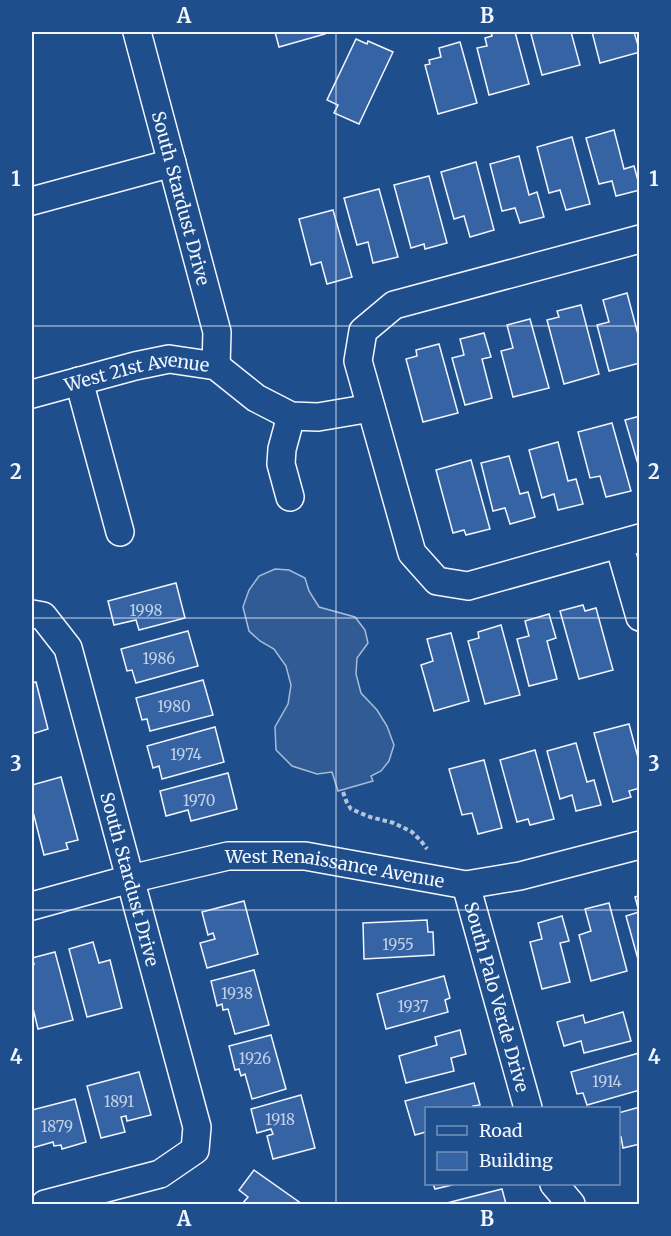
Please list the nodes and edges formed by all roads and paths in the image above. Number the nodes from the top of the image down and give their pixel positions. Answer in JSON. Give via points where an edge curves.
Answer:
{"nodes":[{"id":1,"x":137,"y":32,"type":"edge"},
{"id":2,"x":172,"y":163,"type":"junction"},
{"id":3,"x":32,"y":201,"type":"edge"},
{"id":4,"x":639,"y":239,"type":"edge"},
{"id":5,"x":216,"y":366,"type":"junction"},
{"id":6,"x":79,"y":381,"type":"junction"},
{"id":7,"x":32,"y":394,"type":"edge"},
{"id":8,"x":371,"y":408,"type":"junction"},
{"id":9,"x":291,"y":416,"type":"junction"},
{"id":10,"x":290,"y":497,"type":"dead end"},
{"id":11,"x":120,"y":532,"type":"dead end"},
{"id":12,"x":629,"y":541,"type":"edge"},
{"id":13,"x":37,"y":615,"type":"edge"},
{"id":14,"x":639,"y":617,"type":"edge"},
{"id":15,"x":343,"y":792,"type":"dead end"},
{"id":16,"x":639,"y":845,"type":"edge"},
{"id":17,"x":427,"y":849,"type":"dead end"},
{"id":18,"x":130,"y":879,"type":"junction"},
{"id":19,"x":466,"y":885,"type":"junction"},
{"id":20,"x":32,"y":906,"type":"edge"},
{"id":21,"x":528,"y":1107,"type":"edge"},
{"id":22,"x":555,"y":1185,"type":"edge"},
{"id":23,"x":45,"y":1204,"type":"edge"},
{"id":24,"x":571,"y":1204,"type":"edge"}],
"edges":[{"from":1,"to":2,"type":"street","name":"South Stardust Drive"},
{"from":2,"to":3,"type":"street"},
{"from":2,"to":5,"type":"street","name":"South Stardust Drive","via":[[218,332]]},
{"from":4,"to":8,"type":"street","via":[[394,305],[363,331],[358,361]]},
{"from":5,"to":6,"type":"street","name":"West 21st Avenue","via":[[168,359]]},
{"from":5,"to":9,"type":"street","name":"West 21st Avenue","via":[[256,398]]},
{"from":6,"to":7,"type":"street","name":"West 21st Avenue"},
{"from":6,"to":11,"type":"street"},
{"from":8,"to":9,"type":"street","name":"West 21st Avenue","via":[[318,417]]},
{"from":8,"to":12,"type":"street","via":[[412,553],[437,581],[468,586]]},
{"from":9,"to":10,"type":"street","via":[[281,464]]},
{"from":12,"to":14,"type":"street"},
{"from":13,"to":18,"type":"street","name":"South Stardust Drive","via":[[68,648]]},
{"from":15,"to":17,"type":"path","via":[[351,809],[412,832]]},
{"from":16,"to":19,"type":"street","name":"West Renaissance Avenue","via":[[520,876]]},
{"from":18,"to":19,"type":"street","name":"West Renaissance Avenue","via":[[228,856],[305,856]]},
{"from":18,"to":20,"type":"street","name":"West Renaissance Avenue"},
{"from":18,"to":23,"type":"street","name":"South Stardust Drive","via":[[197,1127],[195,1150],[160,1174]]},
{"from":19,"to":21,"type":"street","name":"South Palo Verde Drive"},
{"from":22,"to":24,"type":"street"}]}
